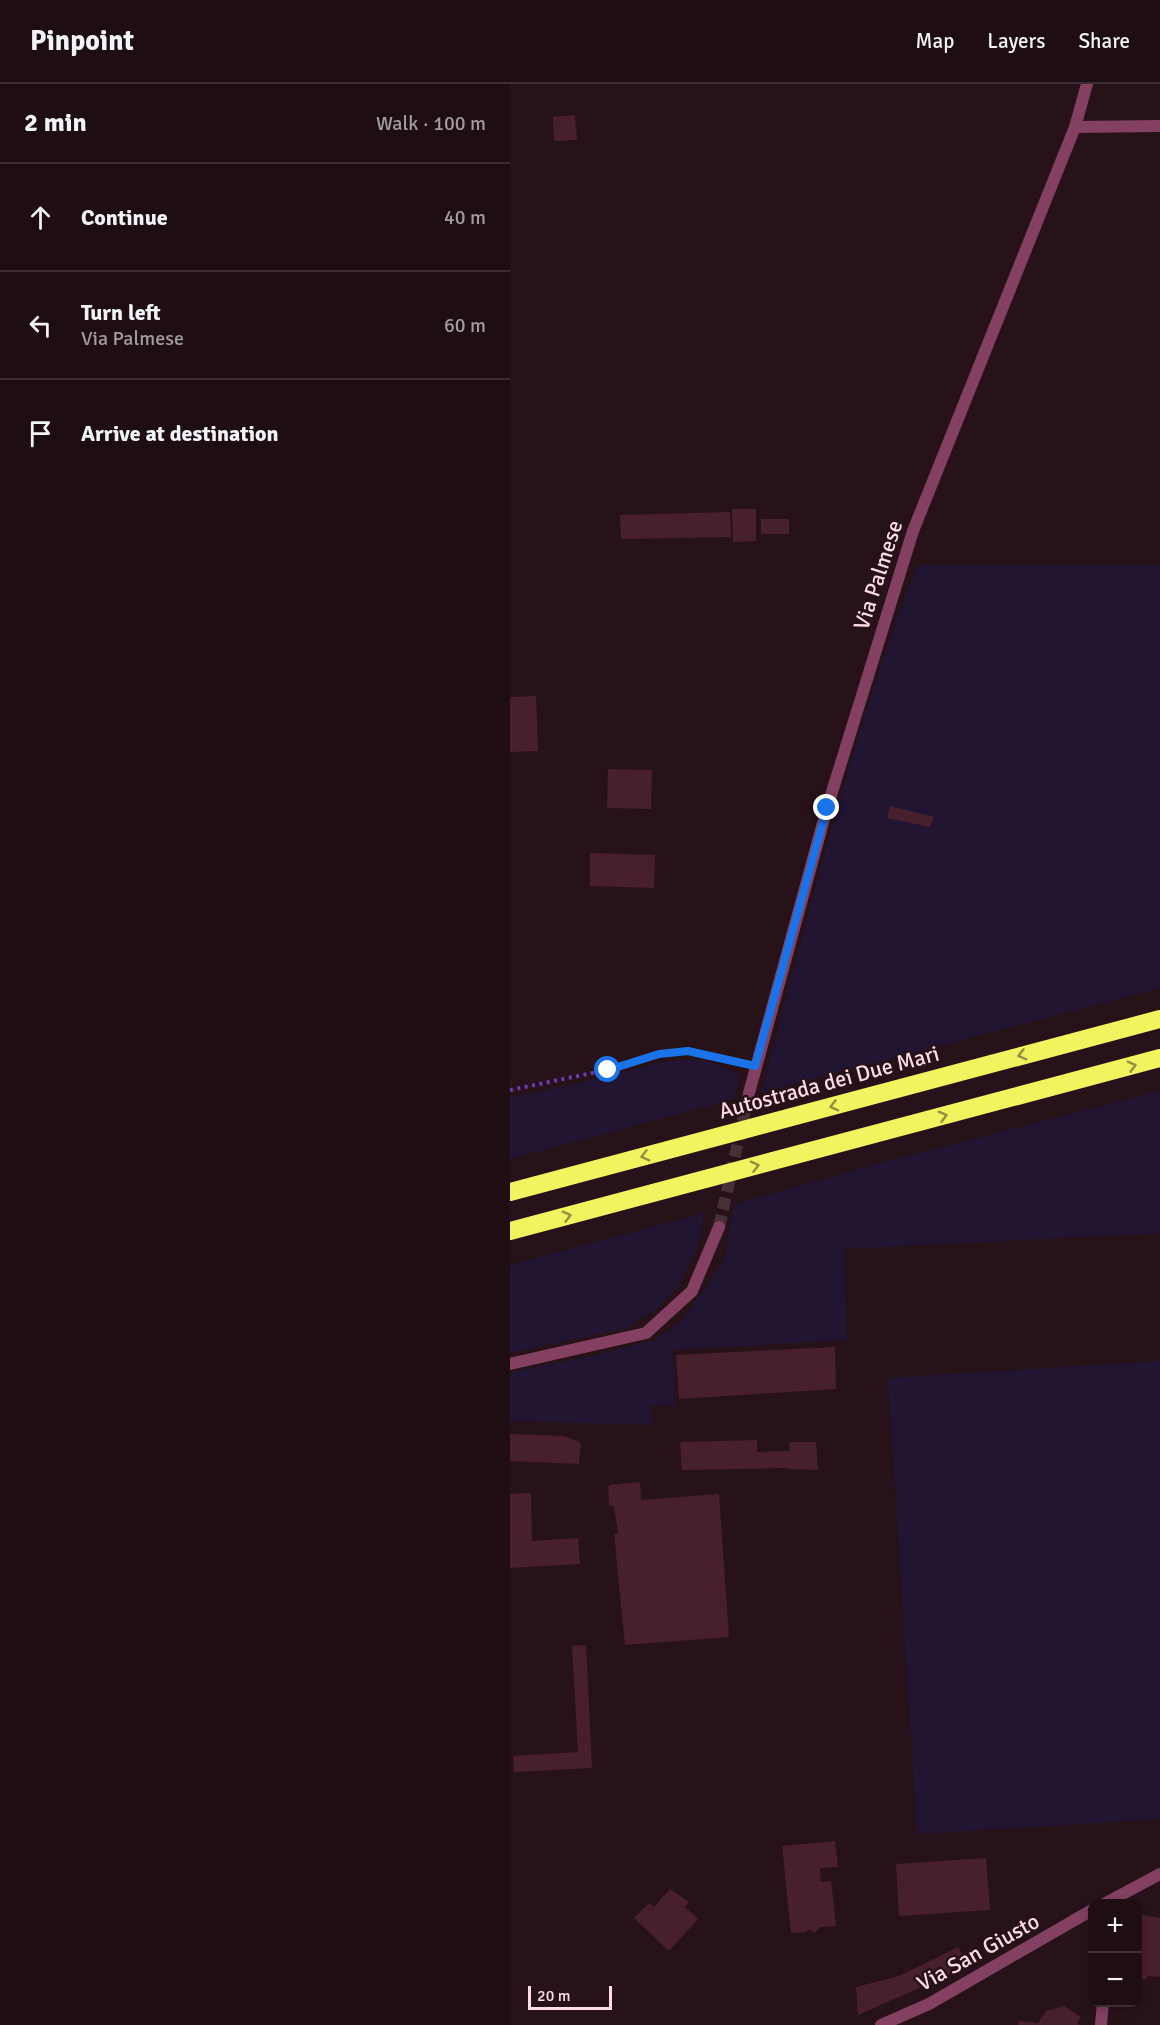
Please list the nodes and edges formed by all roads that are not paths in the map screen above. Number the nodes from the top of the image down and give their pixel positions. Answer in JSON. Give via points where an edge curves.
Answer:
{"nodes":[{"id":1,"x":1087,"y":84,"type":"edge"},
{"id":2,"x":1160,"y":126,"type":"edge"},
{"id":3,"x":1075,"y":127,"type":"junction"},
{"id":4,"x":1160,"y":1017,"type":"edge"},
{"id":5,"x":1160,"y":1058,"type":"edge"},
{"id":6,"x":748,"y":1093,"type":"tunnel mouth"},
{"id":7,"x":510,"y":1192,"type":"edge"},
{"id":8,"x":719,"y":1227,"type":"tunnel mouth"},
{"id":9,"x":510,"y":1231,"type":"edge"},
{"id":10,"x":510,"y":1364,"type":"edge"},
{"id":11,"x":1160,"y":1874,"type":"edge"},
{"id":12,"x":1116,"y":1899,"type":"edge"},
{"id":13,"x":1088,"y":1912,"type":"edge"},
{"id":14,"x":1103,"y":2007,"type":"edge"},
{"id":15,"x":881,"y":2025,"type":"edge"},
{"id":16,"x":1101,"y":2025,"type":"edge"}],
"edges":[{"from":1,"to":3,"type":"street","name":"Via Palmese"},
{"from":2,"to":3,"type":"street"},
{"from":3,"to":6,"type":"street","name":"Via Palmese","via":[[913,531],[827,808]]},
{"from":4,"to":7,"type":"highway","name":"Autostrada dei Due Mari","one_way":true},
{"from":9,"to":5,"type":"highway","one_way":true},
{"from":8,"to":10,"type":"street","via":[[692,1291],[646,1332]]},
{"from":11,"to":12,"type":"street"},
{"from":13,"to":15,"type":"street","name":"Via San Giusto","via":[[929,2004]]},
{"from":14,"to":16,"type":"street"}]}
